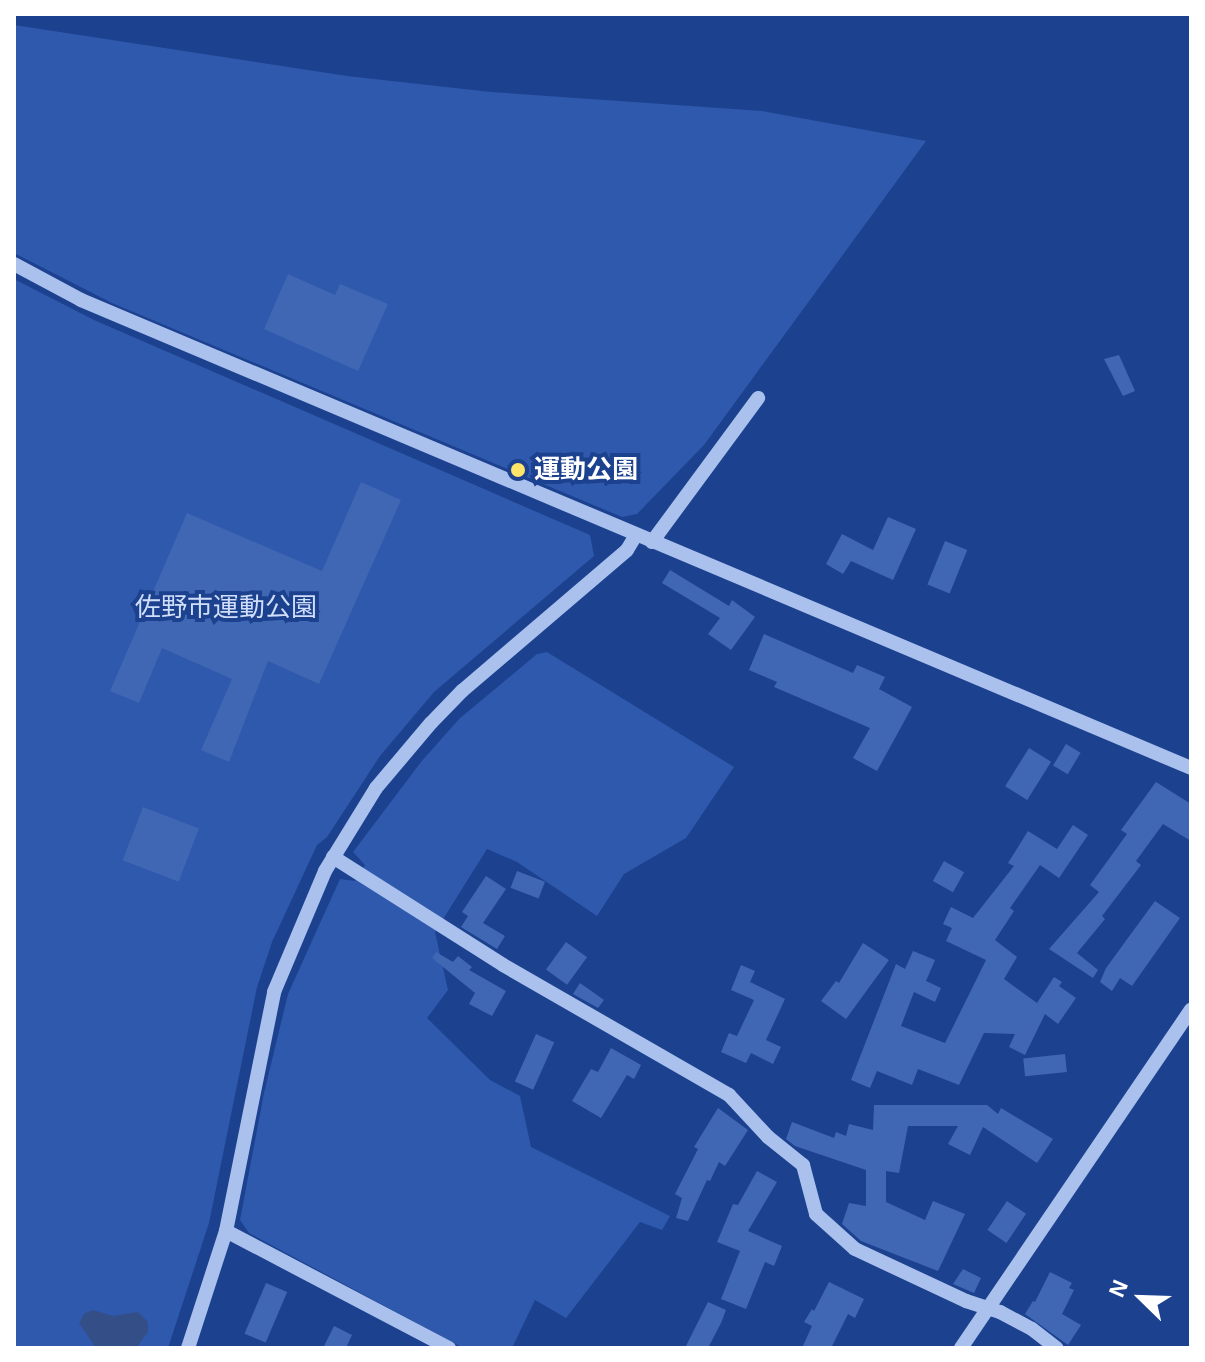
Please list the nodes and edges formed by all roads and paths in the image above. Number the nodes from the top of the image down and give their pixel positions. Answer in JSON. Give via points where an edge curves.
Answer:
{"nodes":[{"id":1,"x":14,"y":264,"type":"edge"},
{"id":2,"x":758,"y":398,"type":"dead end"},
{"id":3,"x":636,"y":535,"type":"junction"},
{"id":4,"x":652,"y":542,"type":"junction"},
{"id":5,"x":1191,"y":768,"type":"edge"},
{"id":6,"x":333,"y":857,"type":"junction"},
{"id":7,"x":1191,"y":1010,"type":"edge"},
{"id":8,"x":226,"y":1231,"type":"junction"},
{"id":9,"x":988,"y":1309,"type":"junction"},
{"id":10,"x":188,"y":1348,"type":"edge"},
{"id":11,"x":449,"y":1348,"type":"edge"},
{"id":12,"x":961,"y":1348,"type":"edge"},
{"id":13,"x":1056,"y":1348,"type":"edge"}],
"edges":[{"from":1,"to":3,"type":"street","via":[[81,300]]},
{"from":2,"to":4,"type":"street"},
{"from":3,"to":4,"type":"street"},
{"from":3,"to":6,"type":"street","via":[[627,550],[431,723],[376,788]]},
{"from":4,"to":5,"type":"street"},
{"from":6,"to":8,"type":"street","via":[[274,992]]},
{"from":6,"to":9,"type":"street","via":[[503,965],[729,1095],[803,1165],[816,1214],[831,1231],[867,1255]]},
{"from":7,"to":9,"type":"street"},
{"from":8,"to":10,"type":"street"},
{"from":8,"to":11,"type":"street"},
{"from":9,"to":12,"type":"street"},
{"from":9,"to":13,"type":"street","via":[[1032,1329]]}]}
